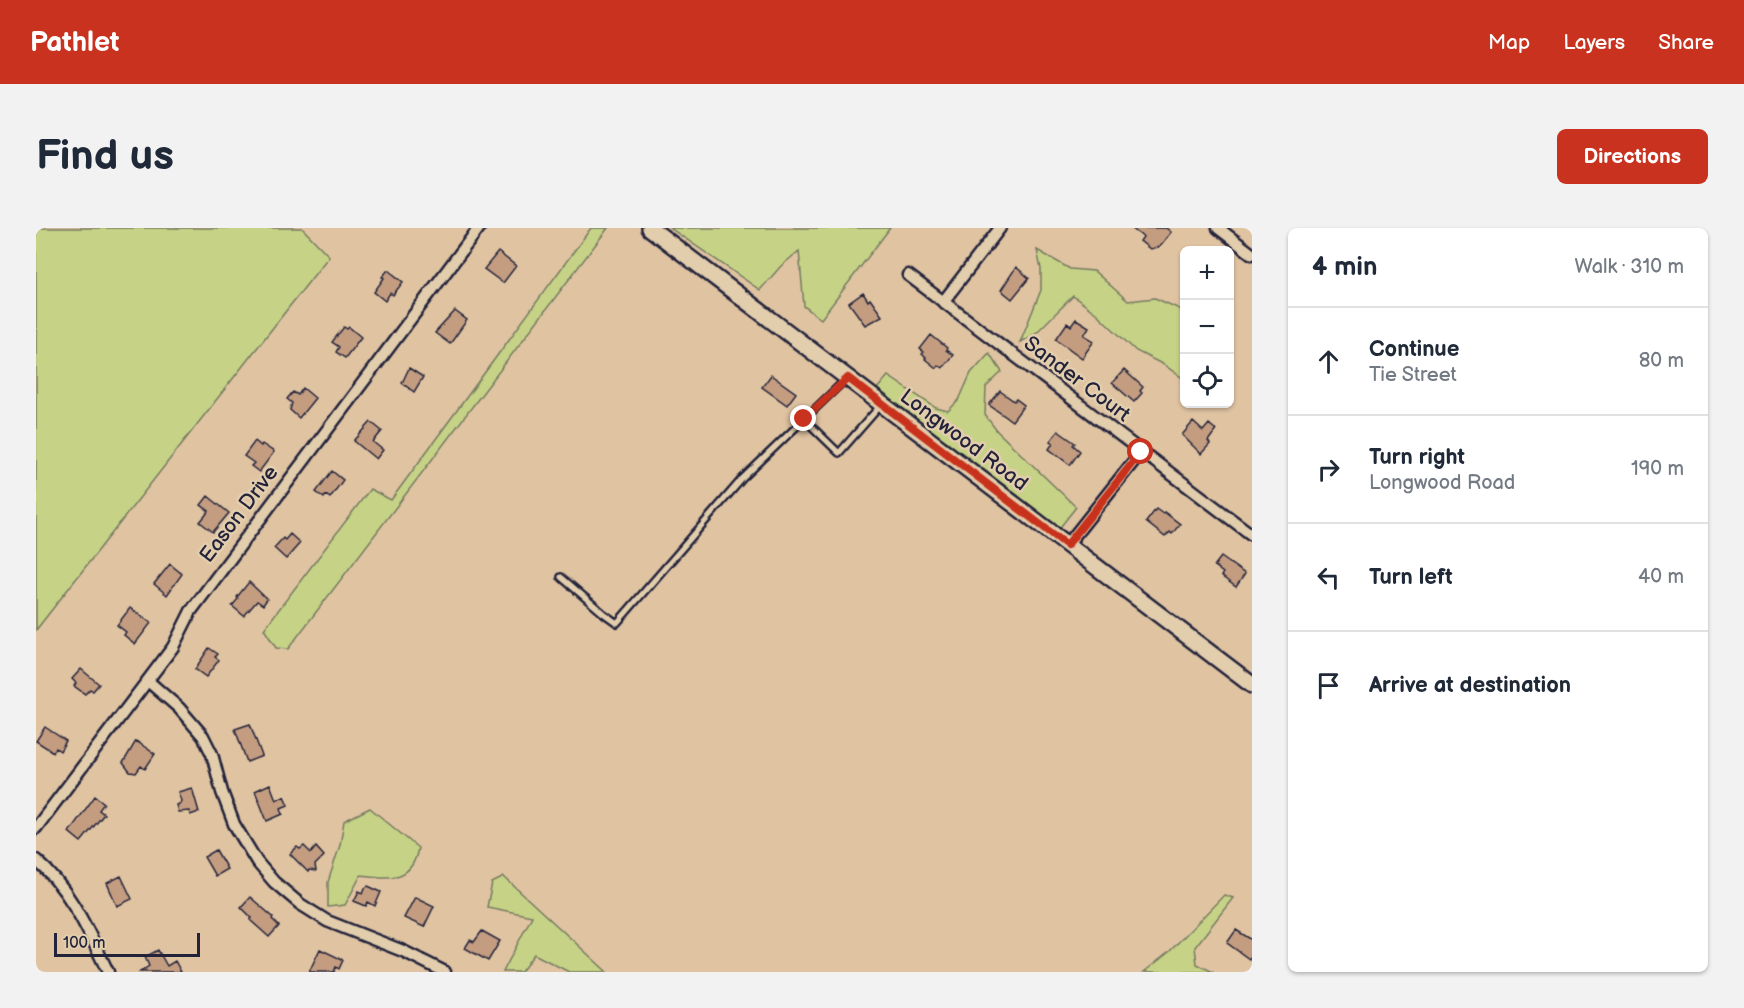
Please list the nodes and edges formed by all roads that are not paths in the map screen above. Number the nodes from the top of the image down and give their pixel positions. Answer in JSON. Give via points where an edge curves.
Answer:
{"nodes":[{"id":1,"x":479,"y":228,"type":"edge"},
{"id":2,"x":650,"y":228,"type":"edge"},
{"id":3,"x":1000,"y":228,"type":"edge"},
{"id":4,"x":1218,"y":228,"type":"edge"},
{"id":5,"x":1252,"y":254,"type":"edge"},
{"id":6,"x":908,"y":275,"type":"dead end"},
{"id":7,"x":943,"y":302,"type":"junction"},
{"id":8,"x":848,"y":378,"type":"junction"},
{"id":9,"x":882,"y":404,"type":"junction"},
{"id":10,"x":804,"y":419,"type":"junction"},
{"id":11,"x":1141,"y":452,"type":"junction"},
{"id":12,"x":1252,"y":535,"type":"edge"},
{"id":13,"x":1067,"y":545,"type":"junction"},
{"id":14,"x":561,"y":577,"type":"dead end"},
{"id":15,"x":148,"y":681,"type":"junction"},
{"id":16,"x":1252,"y":685,"type":"edge"},
{"id":17,"x":36,"y":828,"type":"edge"},
{"id":18,"x":36,"y":860,"type":"edge"},
{"id":19,"x":108,"y":972,"type":"edge"},
{"id":20,"x":445,"y":972,"type":"edge"}],
"edges":[{"from":1,"to":15,"type":"street","name":"Eason Drive","via":[[191,611],[173,647]]},
{"from":2,"to":8,"type":"main road","name":"Longwood Road"},
{"from":3,"to":7,"type":"street"},
{"from":4,"to":5,"type":"street"},
{"from":6,"to":7,"type":"street","name":"Sander Court"},
{"from":7,"to":11,"type":"street","name":"Sander Court"},
{"from":8,"to":9,"type":"main road","name":"Longwood Road"},
{"from":8,"to":10,"type":"lane"},
{"from":9,"to":10,"type":"lane","via":[[840,453]]},
{"from":9,"to":13,"type":"main road","name":"Longwood Road"},
{"from":10,"to":14,"type":"lane","via":[[742,479],[617,623]]},
{"from":11,"to":12,"type":"street","name":"Sander Court"},
{"from":11,"to":13,"type":"street"},
{"from":13,"to":16,"type":"main road","name":"Longwood Road"},
{"from":15,"to":17,"type":"street","name":"Eason Drive"},
{"from":15,"to":20,"type":"street","via":[[203,736],[234,824],[274,882],[327,921]]},
{"from":18,"to":19,"type":"street","via":[[56,877],[70,898]]}]}
